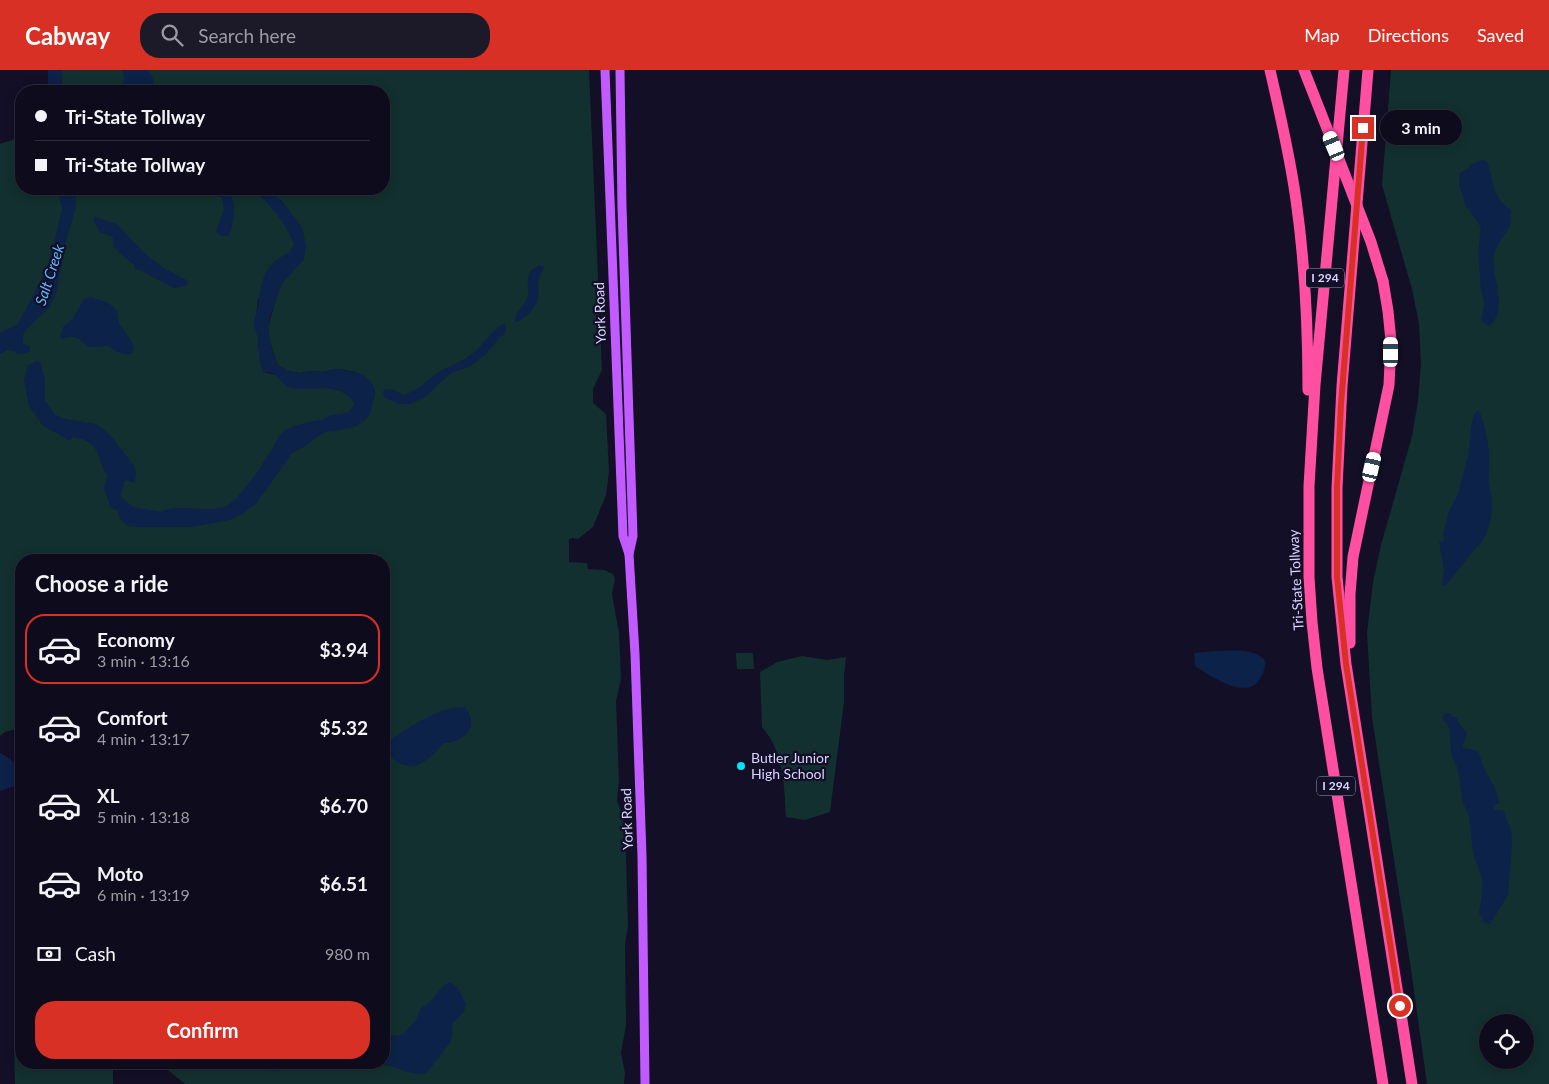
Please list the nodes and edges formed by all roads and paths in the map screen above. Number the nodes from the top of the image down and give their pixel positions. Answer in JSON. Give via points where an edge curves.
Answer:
{"nodes":[{"id":1,"x":605,"y":70,"type":"edge"},
{"id":2,"x":620,"y":70,"type":"edge"},
{"id":3,"x":1270,"y":70,"type":"edge"},
{"id":4,"x":1304,"y":70,"type":"edge"},
{"id":5,"x":1344,"y":70,"type":"edge"},
{"id":6,"x":1368,"y":70,"type":"edge"},
{"id":7,"x":1308,"y":486,"type":"junction"},
{"id":8,"x":629,"y":554,"type":"junction"},
{"id":9,"x":1355,"y":725,"type":"junction"},
{"id":10,"x":645,"y":1084,"type":"edge"},
{"id":11,"x":1383,"y":1084,"type":"edge"},
{"id":12,"x":1412,"y":1084,"type":"edge"}],
"edges":[{"from":1,"to":8,"type":"main road","name":"York Road","via":[[623,536]]},
{"from":2,"to":8,"type":"main road","name":"York Road","via":[[633,536]]},
{"from":3,"to":7,"type":"highway","via":[[1286,142],[1300,231],[1308,369]]},
{"from":4,"to":9,"type":"highway","bridge":true,"via":[[1371,242],[1383,281],[1391,340],[1389,385],[1356,538],[1351,576]]},
{"from":5,"to":7,"type":"highway","name":"Tri-State Tollway","number":"I 294"},
{"from":6,"to":9,"type":"highway","number":"I 294","via":[[1342,386],[1337,488],[1337,577]]},
{"from":7,"to":11,"type":"highway","name":"Tri-State Tollway","number":"I 294","via":[[1310,586],[1317,668]]},
{"from":8,"to":10,"type":"main road","name":"York Road","via":[[641,847]]},
{"from":9,"to":12,"type":"highway","number":"I 294"}]}
